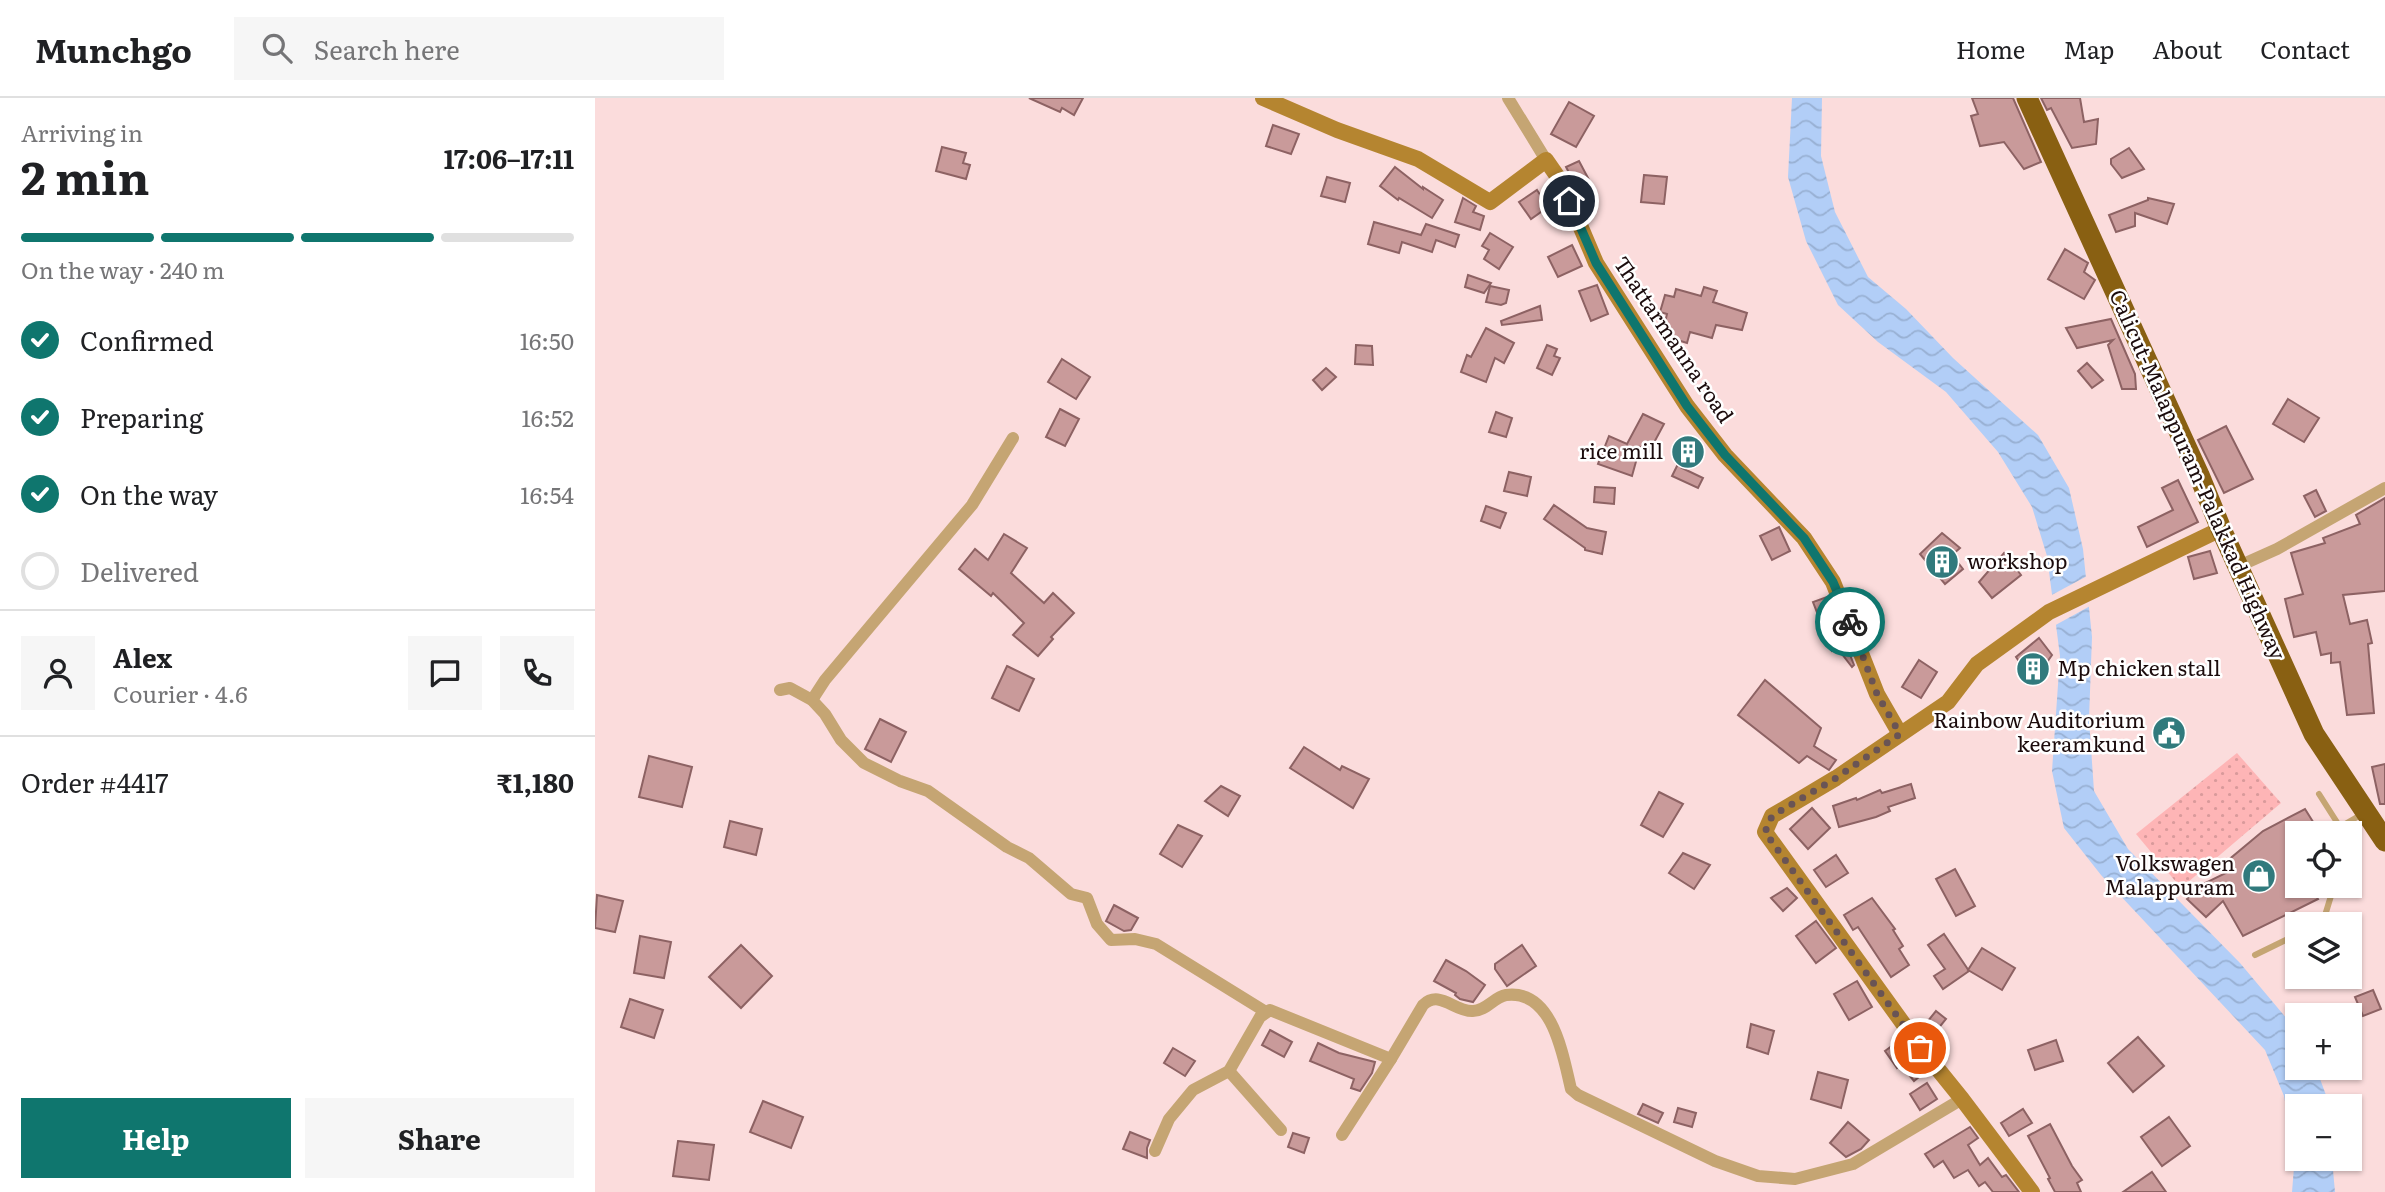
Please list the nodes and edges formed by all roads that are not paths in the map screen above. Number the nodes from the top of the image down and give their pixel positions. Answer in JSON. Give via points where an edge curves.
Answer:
{"nodes":[{"id":1,"x":1263,"y":98,"type":"edge"},
{"id":2,"x":1509,"y":98,"type":"edge"},
{"id":3,"x":2027,"y":98,"type":"edge"},
{"id":4,"x":1546,"y":160,"type":"junction"},
{"id":5,"x":1013,"y":438,"type":"dead end"},
{"id":6,"x":2385,"y":488,"type":"edge"},
{"id":7,"x":2221,"y":529,"type":"junction"},
{"id":8,"x":2239,"y":566,"type":"junction"},
{"id":9,"x":780,"y":690,"type":"dead end"},
{"id":10,"x":812,"y":700,"type":"junction"},
{"id":11,"x":1900,"y":734,"type":"junction"},
{"id":12,"x":2319,"y":794,"type":"dead end"},
{"id":13,"x":2366,"y":813,"type":"junction"},
{"id":14,"x":2336,"y":821,"type":"edge"},
{"id":15,"x":2354,"y":821,"type":"edge"},
{"id":16,"x":2385,"y":841,"type":"edge"},
{"id":17,"x":2285,"y":940,"type":"edge"},
{"id":18,"x":2255,"y":955,"type":"dead end"},
{"id":19,"x":1266,"y":1012,"type":"junction"},
{"id":20,"x":1391,"y":1059,"type":"junction"},
{"id":21,"x":1229,"y":1071,"type":"junction"},
{"id":22,"x":1962,"y":1099,"type":"junction"},
{"id":23,"x":1281,"y":1130,"type":"dead end"},
{"id":24,"x":1342,"y":1135,"type":"dead end"},
{"id":25,"x":1155,"y":1151,"type":"dead end"},
{"id":26,"x":2032,"y":1192,"type":"edge"}],
"edges":[{"from":1,"to":4,"type":"main road","via":[[1418,159],[1490,202]]},
{"from":2,"to":4,"type":"street"},
{"from":3,"to":7,"type":"highway","name":"Calicut-Malappuram-Palakkad Highway"},
{"from":4,"to":11,"type":"main road","name":"Thattarmanna road","via":[[1562,183],[1596,263],[1687,406],[1725,455],[1804,538],[1833,582],[1877,694]]},
{"from":5,"to":10,"type":"street","via":[[972,505]]},
{"from":6,"to":8,"type":"street"},
{"from":7,"to":8,"type":"highway","name":"Calicut-Malappuram-Palakkad Highway"},
{"from":7,"to":11,"type":"main road","via":[[2049,612],[1977,664],[1948,702]]},
{"from":8,"to":13,"type":"highway","name":"Calicut-Malappuram-Palakkad Highway","via":[[2314,734]]},
{"from":9,"to":10,"type":"street","via":[[790,688]]},
{"from":10,"to":19,"type":"street","via":[[864,763],[928,791],[1029,858],[1071,894],[1087,898],[1097,924],[1111,940],[1156,944]]},
{"from":11,"to":22,"type":"main road","via":[[1772,816],[1765,832],[1920,1048]]},
{"from":12,"to":14,"type":"lane"},
{"from":13,"to":15,"type":"lane"},
{"from":13,"to":16,"type":"highway","name":"Calicut-Malappuram-Palakkad Highway"},
{"from":17,"to":18,"type":"lane"},
{"from":19,"to":20,"type":"street"},
{"from":19,"to":21,"type":"street"},
{"from":20,"to":22,"type":"street","via":[[1429,999],[1473,1011],[1501,996],[1526,996],[1545,1012],[1557,1036],[1571,1089],[1578,1095],[1715,1161],[1758,1176],[1795,1179],[1853,1164]]},
{"from":20,"to":24,"type":"street"},
{"from":21,"to":23,"type":"street"},
{"from":21,"to":25,"type":"street","via":[[1193,1090],[1169,1119]]},
{"from":22,"to":26,"type":"main road"}]}
